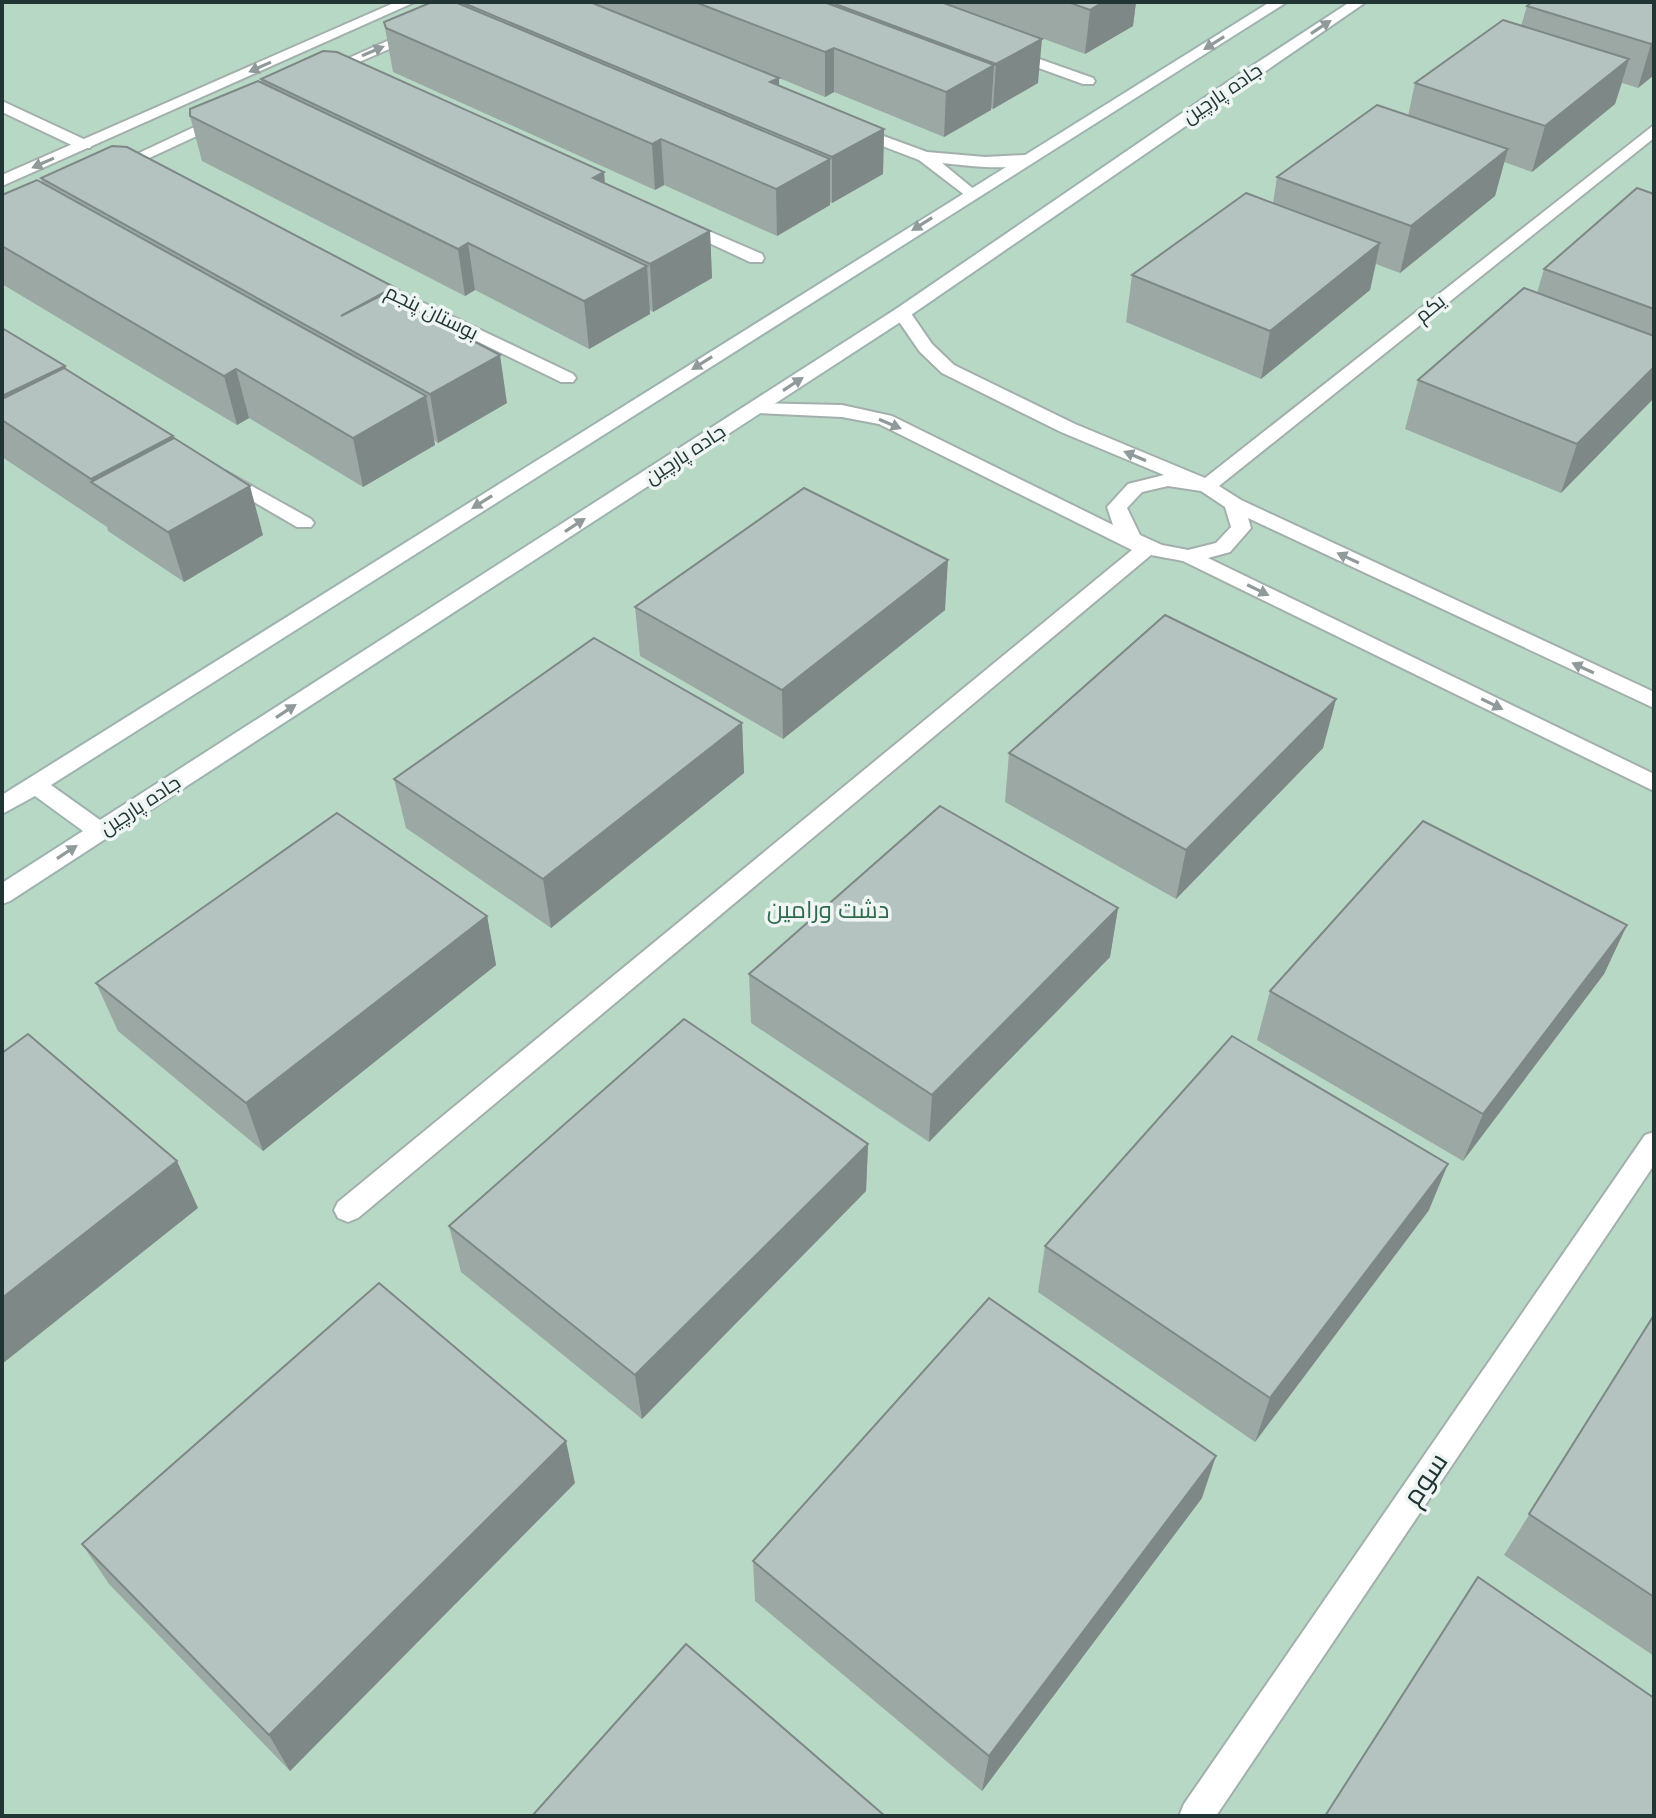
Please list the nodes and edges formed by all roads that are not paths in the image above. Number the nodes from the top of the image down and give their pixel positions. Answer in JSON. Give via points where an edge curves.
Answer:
{"nodes":[{"id":1,"x":408,"y":2,"type":"edge"},
{"id":2,"x":1280,"y":2,"type":"edge"},
{"id":3,"x":1359,"y":2,"type":"edge"},
{"id":4,"x":430,"y":27,"type":"edge"},
{"id":5,"x":986,"y":44,"type":"edge"},
{"id":6,"x":329,"y":74,"type":"edge"},
{"id":7,"x":1088,"y":81,"type":"dead end"},
{"id":8,"x":2,"y":106,"type":"edge"},
{"id":9,"x":233,"y":114,"type":"edge"},
{"id":10,"x":838,"y":124,"type":"edge"},
{"id":11,"x":1654,"y":130,"type":"edge"},
{"id":12,"x":84,"y":145,"type":"junction"},
{"id":13,"x":925,"y":157,"type":"junction"},
{"id":14,"x":1025,"y":160,"type":"junction"},
{"id":15,"x":130,"y":168,"type":"junction"},
{"id":16,"x":96,"y":176,"type":"edge"},
{"id":17,"x":2,"y":181,"type":"edge"},
{"id":18,"x":970,"y":194,"type":"junction"},
{"id":19,"x":671,"y":220,"type":"edge"},
{"id":20,"x":756,"y":258,"type":"dead end"},
{"id":21,"x":352,"y":274,"type":"edge"},
{"id":22,"x":902,"y":313,"type":"junction"},
{"id":23,"x":567,"y":378,"type":"dead end"},
{"id":24,"x":758,"y":407,"type":"junction"},
{"id":25,"x":208,"y":467,"type":"edge"},
{"id":26,"x":1207,"y":486,"type":"junction"},
{"id":27,"x":1234,"y":504,"type":"junction"},
{"id":28,"x":304,"y":523,"type":"dead end"},
{"id":29,"x":1146,"y":549,"type":"junction"},
{"id":30,"x":1188,"y":556,"type":"junction"},
{"id":31,"x":1654,"y":701,"type":"edge"},
{"id":32,"x":1654,"y":783,"type":"edge"},
{"id":33,"x":35,"y":785,"type":"junction"},
{"id":34,"x":2,"y":806,"type":"edge"},
{"id":35,"x":99,"y":831,"type":"junction"},
{"id":36,"x":2,"y":895,"type":"edge"},
{"id":37,"x":1654,"y":1143,"type":"edge"},
{"id":38,"x":348,"y":1210,"type":"dead end"},
{"id":39,"x":1196,"y":1816,"type":"edge"}],
"edges":[{"from":1,"to":12,"type":"street","one_way":true},
{"from":2,"to":14,"type":"street","name":"جاده پارچین","one_way":true},
{"from":22,"to":3,"type":"street","name":"جاده پارچین","one_way":true},
{"from":6,"to":4,"type":"street","one_way":true},
{"from":5,"to":7,"type":"street"},
{"from":8,"to":12,"type":"street"},
{"from":9,"to":15,"type":"street"},
{"from":10,"to":13,"type":"street"},
{"from":11,"to":26,"type":"street","name":"یکم"},
{"from":12,"to":15,"type":"street"},
{"from":12,"to":17,"type":"street","one_way":true},
{"from":13,"to":14,"type":"street"},
{"from":13,"to":18,"type":"street"},
{"from":14,"to":18,"type":"street","name":"جاده پارچین"},
{"from":15,"to":16,"type":"street"},
{"from":18,"to":33,"type":"street","name":"جاده پارچین","one_way":true},
{"from":19,"to":20,"type":"street"},
{"from":21,"to":23,"type":"street","name":"بوستان پنجم"},
{"from":24,"to":22,"type":"street","name":"جاده پارچین","one_way":true},
{"from":26,"to":22,"type":"street","one_way":true,"via":[[1068,428],[948,369]]},
{"from":24,"to":29,"type":"street","one_way":true,"via":[[842,411],[885,420]]},
{"from":35,"to":24,"type":"street","name":"جاده پارچین","one_way":true},
{"from":25,"to":28,"type":"street"},
{"from":26,"to":27,"type":"street"},
{"from":26,"to":29,"type":"street","via":[[1168,480],[1135,488],[1117,507],[1122,530]]},
{"from":27,"to":30,"type":"street","via":[[1241,528],[1223,548]]},
{"from":31,"to":27,"type":"street","one_way":true},
{"from":29,"to":30,"type":"street"},
{"from":29,"to":38,"type":"street"},
{"from":30,"to":32,"type":"street","one_way":true},
{"from":33,"to":34,"type":"street","name":"جاده پارچین"},
{"from":33,"to":35,"type":"street"},
{"from":36,"to":35,"type":"street","name":"جاده پارچین","one_way":true},
{"from":37,"to":39,"type":"street","name":"سوم"}]}
